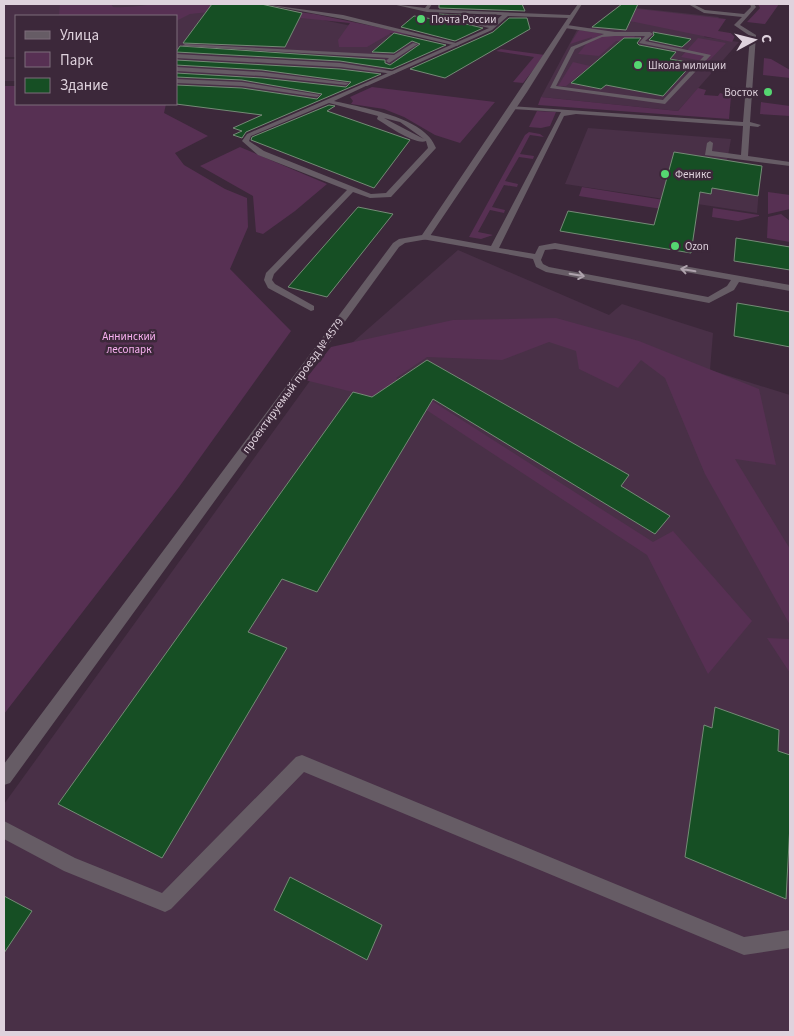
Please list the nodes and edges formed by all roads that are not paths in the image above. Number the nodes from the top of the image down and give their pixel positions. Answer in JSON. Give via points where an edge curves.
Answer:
{"nodes":[{"id":1,"x":266,"y":4,"type":"edge"},
{"id":2,"x":394,"y":4,"type":"edge"},
{"id":3,"x":580,"y":4,"type":"edge"},
{"id":4,"x":690,"y":4,"type":"edge"},
{"id":5,"x":752,"y":4,"type":"edge"},
{"id":6,"x":429,"y":5,"type":"edge"},
{"id":7,"x":434,"y":12,"type":"junction"},
{"id":8,"x":506,"y":14,"type":"junction"},
{"id":9,"x":746,"y":16,"type":"junction"},
{"id":10,"x":571,"y":17,"type":"junction"},
{"id":11,"x":493,"y":27,"type":"junction"},
{"id":12,"x":567,"y":27,"type":"junction"},
{"id":13,"x":615,"y":34,"type":"junction"},
{"id":14,"x":414,"y":44,"type":"dead end"},
{"id":15,"x":458,"y":44,"type":"junction"},
{"id":16,"x":185,"y":46,"type":"dead end"},
{"id":17,"x":178,"y":56,"type":"edge"},
{"id":18,"x":394,"y":58,"type":"junction"},
{"id":19,"x":178,"y":69,"type":"edge"},
{"id":20,"x":376,"y":69,"type":"junction"},
{"id":21,"x":394,"y":72,"type":"junction"},
{"id":22,"x":178,"y":81,"type":"edge"},
{"id":23,"x":346,"y":83,"type":"dead end"},
{"id":24,"x":317,"y":95,"type":"dead end"},
{"id":25,"x":329,"y":100,"type":"junction"},
{"id":26,"x":512,"y":107,"type":"junction"},
{"id":27,"x":576,"y":112,"type":"junction"},
{"id":28,"x":746,"y":124,"type":"junction"},
{"id":29,"x":758,"y":125,"type":"dead end"},
{"id":30,"x":710,"y":143,"type":"dead end"},
{"id":31,"x":744,"y":157,"type":"junction"},
{"id":32,"x":790,"y":164,"type":"edge"},
{"id":33,"x":352,"y":189,"type":"junction"},
{"id":34,"x":425,"y":237,"type":"junction"},
{"id":35,"x":494,"y":249,"type":"junction"},
{"id":36,"x":538,"y":257,"type":"junction"},
{"id":37,"x":736,"y":278,"type":"junction"},
{"id":38,"x":790,"y":288,"type":"edge"},
{"id":39,"x":311,"y":308,"type":"dead end"},
{"id":40,"x":4,"y":777,"type":"edge"},
{"id":41,"x":4,"y":830,"type":"edge"},
{"id":42,"x":790,"y":938,"type":"edge"}],
"edges":[{"from":1,"to":15,"type":"street","via":[[343,17]]},
{"from":2,"to":6,"type":"street"},
{"from":3,"to":10,"type":"street"},
{"from":4,"to":9,"type":"street","via":[[704,10]]},
{"from":5,"to":9,"type":"street","via":[[754,7]]},
{"from":6,"to":7,"type":"street"},
{"from":7,"to":8,"type":"street"},
{"from":7,"to":11,"type":"street"},
{"from":8,"to":10,"type":"street"},
{"from":8,"to":11,"type":"street"},
{"from":9,"to":28,"type":"street","via":[[738,26],[753,35]]},
{"from":10,"to":12,"type":"street"},
{"from":11,"to":15,"type":"street"},
{"from":12,"to":13,"type":"street"},
{"from":12,"to":26,"type":"street"},
{"from":13,"to":13,"type":"street","via":[[650,34],[641,42],[708,55],[665,102],[552,87],[573,48],[601,36]]},
{"from":14,"to":18,"type":"street"},
{"from":15,"to":21,"type":"street"},
{"from":16,"to":18,"type":"street"},
{"from":17,"to":20,"type":"street"},
{"from":18,"to":20,"type":"street"},
{"from":19,"to":23,"type":"street"},
{"from":20,"to":21,"type":"street"},
{"from":21,"to":25,"type":"street"},
{"from":22,"to":24,"type":"street","via":[[242,84]]},
{"from":25,"to":33,"type":"street","via":[[249,134],[246,141],[260,152]]},
{"from":25,"to":33,"type":"street","via":[[372,112],[395,128],[432,145],[388,196],[370,196]]},
{"from":26,"to":27,"type":"street"},
{"from":26,"to":34,"type":"street"},
{"from":27,"to":28,"type":"street"},
{"from":27,"to":35,"type":"street","via":[[560,116]]},
{"from":28,"to":29,"type":"street"},
{"from":28,"to":31,"type":"street"},
{"from":30,"to":31,"type":"street","via":[[708,153]]},
{"from":31,"to":32,"type":"street"},
{"from":33,"to":39,"type":"street","via":[[270,273],[268,280],[271,286]]},
{"from":34,"to":35,"type":"street","name":"проектируемый проезд № 4579"},
{"from":34,"to":40,"type":"street","name":"проектируемый проезд № 4579","via":[[402,240],[396,245]]},
{"from":35,"to":36,"type":"street","name":"проектируемый проезд № 4579"},
{"from":37,"to":36,"type":"street","one_way":true,"via":[[551,246],[542,248]]},
{"from":36,"to":37,"type":"street","one_way":true,"via":[[538,263],[546,269],[709,300],[734,286]]},
{"from":37,"to":38,"type":"street"},
{"from":41,"to":42,"type":"street","via":[[70,865],[165,903],[302,763],[744,946]]}]}
